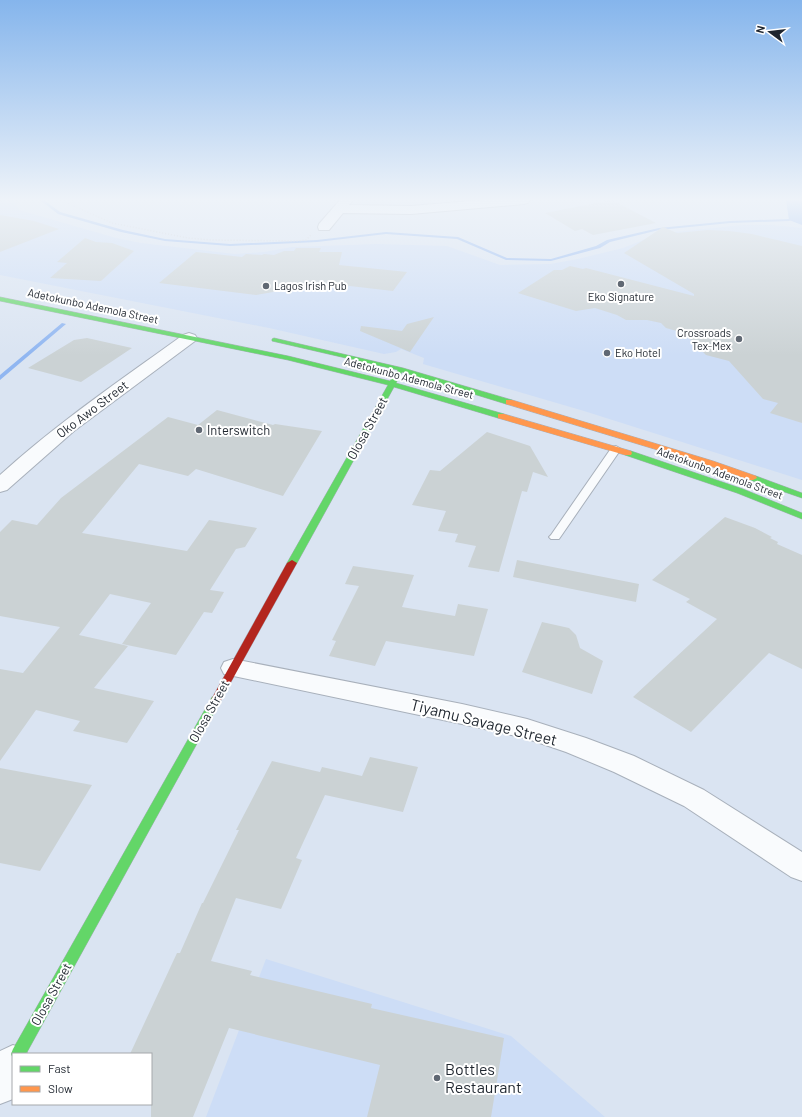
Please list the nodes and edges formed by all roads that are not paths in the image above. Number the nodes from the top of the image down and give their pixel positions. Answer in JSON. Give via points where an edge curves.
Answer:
{"nodes":[{"id":1,"x":0,"y":299,"type":"edge"},
{"id":2,"x":189,"y":338,"type":"junction"},
{"id":3,"x":263,"y":338,"type":"dead end"},
{"id":4,"x":401,"y":369,"type":"junction"},
{"id":5,"x":392,"y":384,"type":"junction"},
{"id":6,"x":616,"y":449,"type":"junction"},
{"id":7,"x":0,"y":486,"type":"edge"},
{"id":8,"x":802,"y":496,"type":"edge"},
{"id":9,"x":802,"y":516,"type":"edge"},
{"id":10,"x":555,"y":537,"type":"dead end"},
{"id":11,"x":233,"y":668,"type":"junction"},
{"id":12,"x":802,"y":868,"type":"edge"},
{"id":13,"x":19,"y":1053,"type":"edge"},
{"id":14,"x":12,"y":1065,"type":"edge"},
{"id":15,"x":0,"y":1086,"type":"edge"}],
"edges":[{"from":1,"to":2,"type":"main road","name":"Adetokunbo Ademola Street"},
{"from":2,"to":5,"type":"main road","name":"Adetokunbo Ademola Street","via":[[288,358]]},
{"from":2,"to":7,"type":"street","name":"Oko Awo Street","via":[[56,436],[27,459]]},
{"from":3,"to":4,"type":"main road","name":"Adetokunbo Ademola Street"},
{"from":4,"to":5,"type":"main road","name":"Olosa Street"},
{"from":4,"to":8,"type":"main road","name":"Adetokunbo Ademola Street","via":[[710,462]]},
{"from":5,"to":6,"type":"main road","name":"Adetokunbo Ademola Street"},
{"from":5,"to":11,"type":"main road","name":"Olosa Street"},
{"from":6,"to":9,"type":"main road","name":"Adetokunbo Ademola Street","via":[[740,491]]},
{"from":6,"to":10,"type":"lane"},
{"from":11,"to":12,"type":"street","name":"Tiyamu Savage Street","via":[[462,714],[527,729],[576,745],[624,764],[694,798]]},
{"from":11,"to":13,"type":"main road","name":"Olosa Street"},
{"from":14,"to":15,"type":"street"}]}
